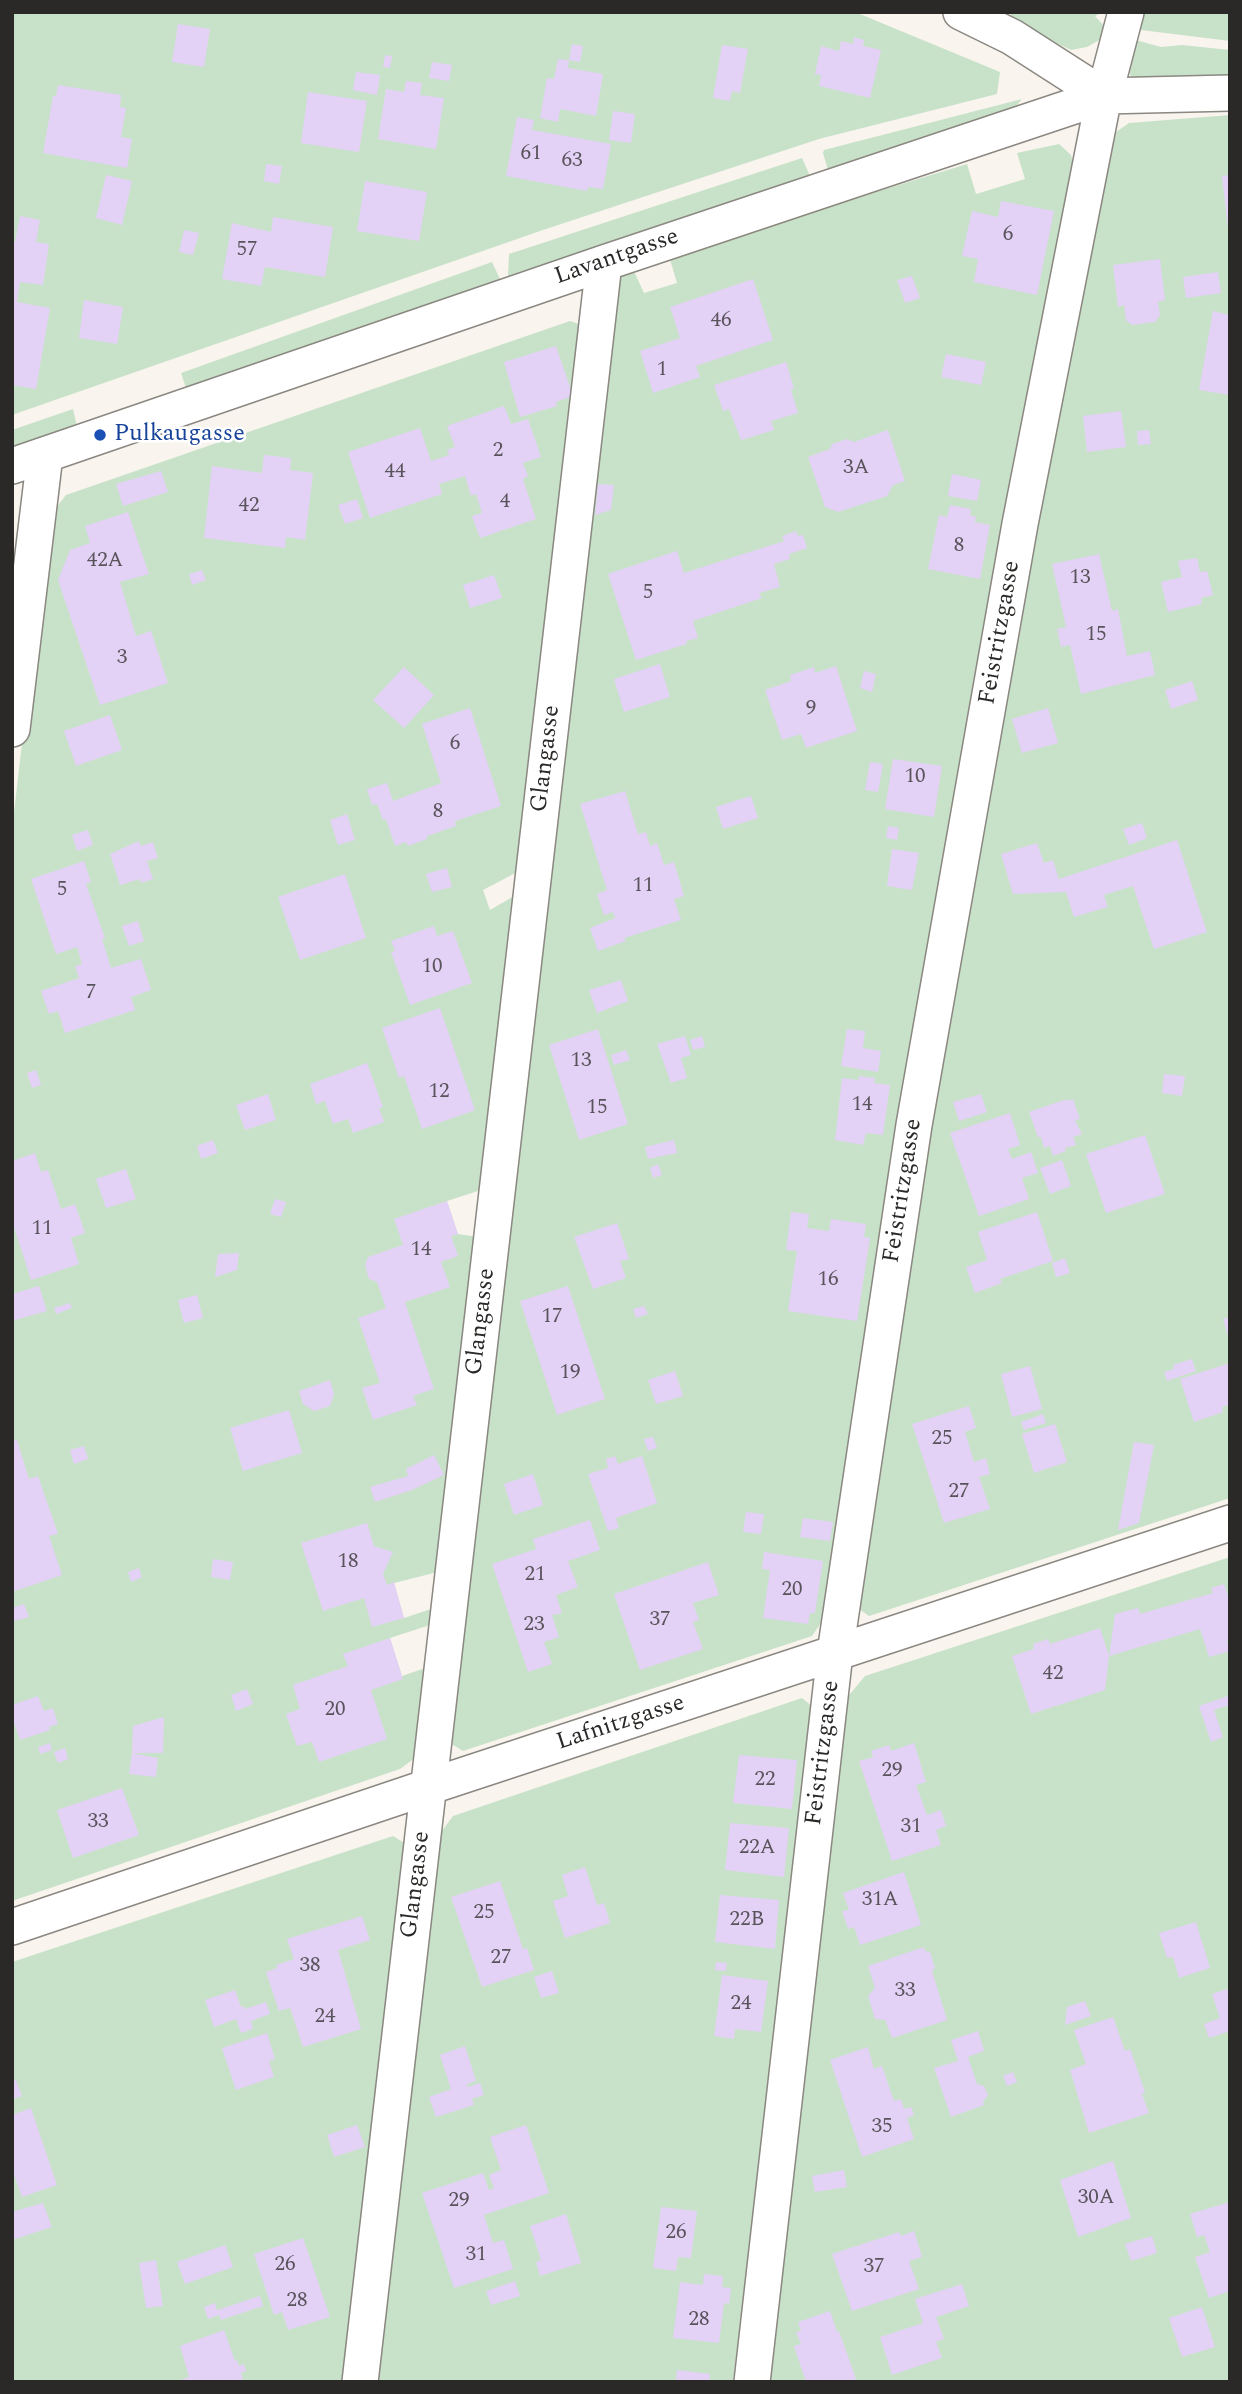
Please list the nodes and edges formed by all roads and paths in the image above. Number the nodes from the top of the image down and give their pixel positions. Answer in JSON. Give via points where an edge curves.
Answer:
{"nodes":[{"id":1,"x":961,"y":12,"type":"edge"},
{"id":2,"x":1126,"y":12,"type":"edge"},
{"id":3,"x":1230,"y":93,"type":"edge"},
{"id":4,"x":1104,"y":96,"type":"junction"},
{"id":5,"x":604,"y":262,"type":"junction"},
{"id":6,"x":45,"y":455,"type":"junction"},
{"id":7,"x":12,"y":466,"type":"edge"},
{"id":8,"x":12,"y":729,"type":"edge"},
{"id":9,"x":1230,"y":1523,"type":"edge"},
{"id":10,"x":835,"y":1654,"type":"junction"},
{"id":11,"x":428,"y":1787,"type":"junction"},
{"id":12,"x":12,"y":1927,"type":"edge"},
{"id":13,"x":360,"y":2382,"type":"edge"},
{"id":14,"x":751,"y":2382,"type":"edge"}],
"edges":[{"from":1,"to":4,"type":"street","via":[[1012,37]]},
{"from":2,"to":4,"type":"street","name":"Feistritzgasse"},
{"from":3,"to":4,"type":"street","name":"Lavantgasse"},
{"from":4,"to":5,"type":"street","name":"Lavantgasse"},
{"from":4,"to":10,"type":"street","name":"Feistritzgasse","via":[[1020,524],[914,1125]]},
{"from":5,"to":6,"type":"street","name":"Lavantgasse"},
{"from":5,"to":11,"type":"street","name":"Glangasse"},
{"from":6,"to":7,"type":"street","name":"Lavantgasse"},
{"from":6,"to":8,"type":"street"},
{"from":9,"to":10,"type":"street","name":"Lafnitzgasse"},
{"from":10,"to":11,"type":"street","name":"Lafnitzgasse"},
{"from":10,"to":14,"type":"street","name":"Feistritzgasse"},
{"from":11,"to":12,"type":"street","name":"Lafnitzgasse"},
{"from":11,"to":13,"type":"street","name":"Glangasse"}]}
